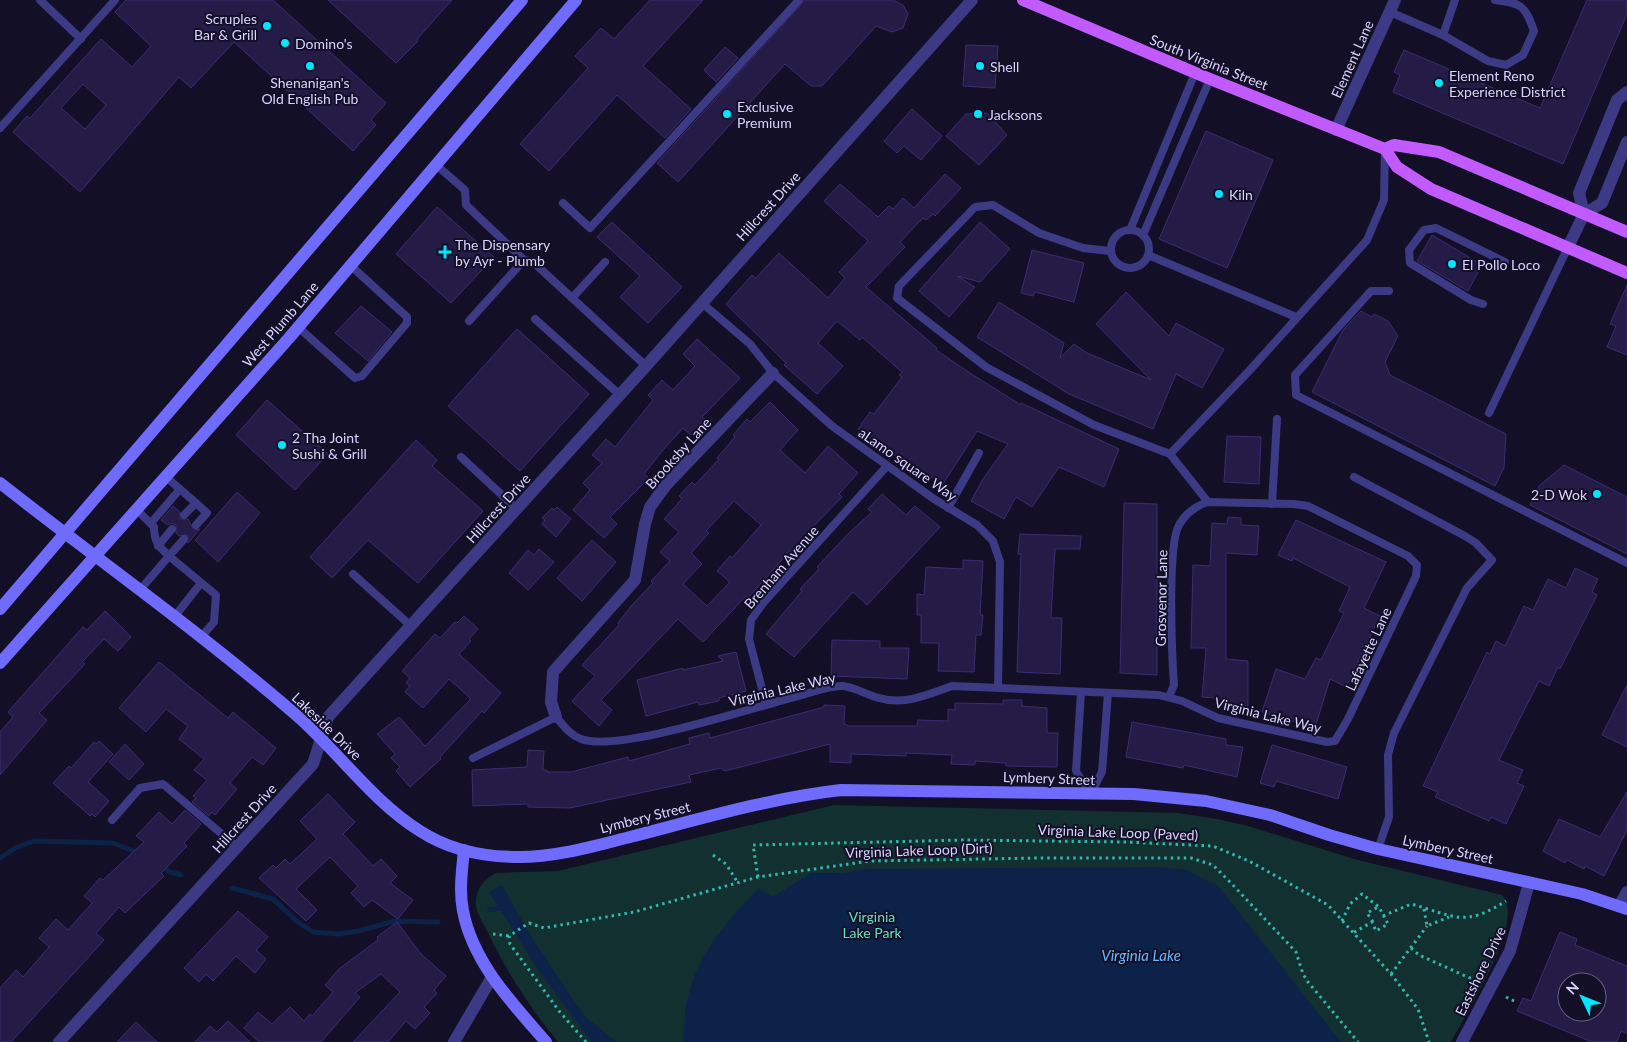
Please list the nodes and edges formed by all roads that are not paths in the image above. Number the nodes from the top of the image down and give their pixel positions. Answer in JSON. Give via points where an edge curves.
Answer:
{"nodes":[{"id":1,"x":40,"y":0,"type":"edge"},
{"id":2,"x":115,"y":0,"type":"edge"},
{"id":3,"x":522,"y":0,"type":"edge"},
{"id":4,"x":576,"y":0,"type":"edge"},
{"id":5,"x":799,"y":0,"type":"edge"},
{"id":6,"x":972,"y":0,"type":"edge"},
{"id":7,"x":1023,"y":0,"type":"edge"},
{"id":8,"x":1455,"y":0,"type":"edge"},
{"id":9,"x":1495,"y":0,"type":"edge"},
{"id":10,"x":1392,"y":6,"type":"edge"},
{"id":11,"x":1443,"y":35,"type":"junction"},
{"id":12,"x":81,"y":38,"type":"junction"},
{"id":13,"x":1195,"y":73,"type":"junction"},
{"id":14,"x":1210,"y":80,"type":"junction"},
{"id":15,"x":1627,"y":92,"type":"edge"},
{"id":16,"x":0,"y":128,"type":"edge"},
{"id":17,"x":1336,"y":130,"type":"junction"},
{"id":18,"x":1627,"y":142,"type":"edge"},
{"id":19,"x":1385,"y":150,"type":"junction"},
{"id":20,"x":435,"y":164,"type":"junction"},
{"id":21,"x":563,"y":203,"type":"dead end"},
{"id":22,"x":1584,"y":214,"type":"junction"},
{"id":23,"x":1130,"y":230,"type":"junction"},
{"id":24,"x":1627,"y":232,"type":"edge"},
{"id":25,"x":1143,"y":236,"type":"junction"},
{"id":26,"x":1568,"y":247,"type":"junction"},
{"id":27,"x":1110,"y":251,"type":"junction"},
{"id":28,"x":1148,"y":255,"type":"junction"},
{"id":29,"x":524,"y":260,"type":"junction"},
{"id":30,"x":605,"y":262,"type":"dead end"},
{"id":31,"x":1505,"y":262,"type":"dead end"},
{"id":32,"x":350,"y":265,"type":"junction"},
{"id":33,"x":1627,"y":273,"type":"edge"},
{"id":34,"x":1389,"y":292,"type":"dead end"},
{"id":35,"x":572,"y":298,"type":"junction"},
{"id":36,"x":702,"y":303,"type":"junction"},
{"id":37,"x":1483,"y":304,"type":"dead end"},
{"id":38,"x":1296,"y":317,"type":"junction"},
{"id":39,"x":535,"y":319,"type":"dead end"},
{"id":40,"x":469,"y":321,"type":"dead end"},
{"id":41,"x":298,"y":327,"type":"junction"},
{"id":42,"x":646,"y":366,"type":"junction"},
{"id":43,"x":773,"y":373,"type":"junction"},
{"id":44,"x":620,"y":395,"type":"junction"},
{"id":45,"x":1489,"y":412,"type":"dead end"},
{"id":46,"x":1277,"y":419,"type":"dead end"},
{"id":47,"x":979,"y":453,"type":"dead end"},
{"id":48,"x":1170,"y":454,"type":"junction"},
{"id":49,"x":461,"y":457,"type":"dead end"},
{"id":50,"x":887,"y":466,"type":"junction"},
{"id":51,"x":166,"y":477,"type":"junction"},
{"id":52,"x":1354,"y":477,"type":"dead end"},
{"id":53,"x":0,"y":483,"type":"edge"},
{"id":54,"x":180,"y":489,"type":"junction"},
{"id":55,"x":1208,"y":502,"type":"junction"},
{"id":56,"x":196,"y":503,"type":"junction"},
{"id":57,"x":1272,"y":504,"type":"junction"},
{"id":58,"x":948,"y":508,"type":"junction"},
{"id":59,"x":517,"y":509,"type":"junction"},
{"id":60,"x":137,"y":510,"type":"junction"},
{"id":61,"x":184,"y":516,"type":"dead end"},
{"id":62,"x":151,"y":523,"type":"junction"},
{"id":63,"x":196,"y":525,"type":"dead end"},
{"id":64,"x":172,"y":530,"type":"dead end"},
{"id":65,"x":66,"y":534,"type":"junction"},
{"id":66,"x":184,"y":539,"type":"dead end"},
{"id":67,"x":158,"y":546,"type":"junction"},
{"id":68,"x":96,"y":556,"type":"junction"},
{"id":69,"x":169,"y":556,"type":"junction"},
{"id":70,"x":1627,"y":563,"type":"edge"},
{"id":71,"x":353,"y":574,"type":"dead end"},
{"id":72,"x":201,"y":583,"type":"junction"},
{"id":73,"x":140,"y":590,"type":"junction"},
{"id":74,"x":0,"y":609,"type":"edge"},
{"id":75,"x":175,"y":616,"type":"junction"},
{"id":76,"x":411,"y":626,"type":"junction"},
{"id":77,"x":202,"y":636,"type":"junction"},
{"id":78,"x":0,"y":663,"type":"edge"},
{"id":79,"x":998,"y":688,"type":"junction"},
{"id":80,"x":1081,"y":692,"type":"junction"},
{"id":81,"x":1108,"y":693,"type":"junction"},
{"id":82,"x":1168,"y":697,"type":"junction"},
{"id":83,"x":766,"y":704,"type":"junction"},
{"id":84,"x":556,"y":717,"type":"junction"},
{"id":85,"x":321,"y":738,"type":"junction"},
{"id":86,"x":1335,"y":741,"type":"joint"},
{"id":87,"x":473,"y":758,"type":"dead end"},
{"id":88,"x":1090,"y":795,"type":"junction"},
{"id":89,"x":112,"y":820,"type":"dead end"},
{"id":90,"x":238,"y":847,"type":"junction"},
{"id":91,"x":1378,"y":849,"type":"junction"},
{"id":92,"x":464,"y":850,"type":"junction"},
{"id":93,"x":1529,"y":883,"type":"junction"},
{"id":94,"x":1627,"y":892,"type":"edge"},
{"id":95,"x":1623,"y":908,"type":"edge"},
{"id":96,"x":492,"y":977,"type":"junction"},
{"id":97,"x":60,"y":1042,"type":"edge"},
{"id":98,"x":454,"y":1042,"type":"edge"},
{"id":99,"x":546,"y":1042,"type":"edge"},
{"id":100,"x":1462,"y":1042,"type":"edge"}],
"edges":[{"from":1,"to":12,"type":"lane"},
{"from":2,"to":12,"type":"lane"},
{"from":3,"to":65,"type":"street","name":"West Plumb Lane"},
{"from":4,"to":20,"type":"street","name":"West Plumb Lane"},
{"from":5,"to":21,"type":"lane","via":[[590,228]]},
{"from":6,"to":36,"type":"street","name":"Hillcrest Drive"},
{"from":7,"to":13,"type":"main road","name":"South Virginia Street"},
{"from":8,"to":11,"type":"lane"},
{"from":9,"to":11,"type":"lane","via":[[1516,2],[1528,14],[1534,31],[1523,55],[1506,65],[1488,61]]},
{"from":10,"to":11,"type":"lane"},
{"from":10,"to":17,"type":"street","name":"Element Lane"},
{"from":12,"to":16,"type":"lane"},
{"from":13,"to":14,"type":"main road","name":"South Virginia Street"},
{"from":13,"to":23,"type":"lane"},
{"from":14,"to":17,"type":"main road","name":"South Virginia Street"},
{"from":14,"to":25,"type":"lane"},
{"from":15,"to":22,"type":"street","via":[[1617,100],[1579,193]]},
{"from":17,"to":19,"type":"main road","name":"South Virginia Street"},
{"from":18,"to":22,"type":"street","via":[[1602,203]]},
{"from":19,"to":22,"type":"main road","via":[[1394,145],[1439,152]]},
{"from":19,"to":26,"type":"main road","name":"South Virginia Street","via":[[1397,167],[1431,189]]},
{"from":19,"to":38,"type":"lane","via":[[1384,200],[1367,240]]},
{"from":20,"to":29,"type":"lane","via":[[465,190],[466,205]]},
{"from":20,"to":32,"type":"street","name":"West Plumb Lane"},
{"from":22,"to":24,"type":"main road"},
{"from":22,"to":26,"type":"street"},
{"from":23,"to":25,"type":"lane"},
{"from":23,"to":27,"type":"lane","via":[[1118,234]]},
{"from":25,"to":28,"type":"lane","via":[[1149,245]]},
{"from":26,"to":33,"type":"main road","name":"South Virginia Street"},
{"from":26,"to":45,"type":"lane"},
{"from":27,"to":28,"type":"lane","via":[[1116,263],[1128,268],[1140,266]]},
{"from":27,"to":48,"type":"lane","via":[[1082,248],[1039,233],[993,205],[975,206],[899,286],[897,298],[986,368],[1094,425]]},
{"from":28,"to":38,"type":"lane"},
{"from":29,"to":35,"type":"lane","via":[[533,262]]},
{"from":29,"to":40,"type":"lane"},
{"from":30,"to":35,"type":"lane"},
{"from":31,"to":37,"type":"lane","via":[[1436,228],[1424,230],[1409,250],[1410,263]]},
{"from":32,"to":41,"type":"street","name":"West Plumb Lane"},
{"from":32,"to":41,"type":"lane","via":[[407,317],[401,331],[362,376],[355,378]]},
{"from":34,"to":70,"type":"lane","via":[[1371,291],[1295,375],[1296,395]]},
{"from":35,"to":42,"type":"lane"},
{"from":36,"to":42,"type":"street","name":"Hillcrest Drive"},
{"from":36,"to":43,"type":"lane","name":"aLamo square Way","via":[[750,344]]},
{"from":38,"to":48,"type":"lane"},
{"from":39,"to":44,"type":"lane"},
{"from":41,"to":51,"type":"street","name":"West Plumb Lane"},
{"from":42,"to":44,"type":"street","name":"Hillcrest Drive"},
{"from":43,"to":50,"type":"lane","name":"aLamo square Way","via":[[832,426]]},
{"from":43,"to":84,"type":"street","name":"Brooksby Lane","via":[[666,485],[650,507],[635,580],[553,672],[550,688]]},
{"from":44,"to":59,"type":"street","name":"Hillcrest Drive"},
{"from":46,"to":57,"type":"lane"},
{"from":47,"to":58,"type":"lane"},
{"from":48,"to":55,"type":"lane"},
{"from":49,"to":59,"type":"lane"},
{"from":50,"to":58,"type":"lane","name":"aLamo square Way"},
{"from":50,"to":83,"type":"lane","name":"Brenham Avenue","via":[[751,620],[749,639]]},
{"from":51,"to":54,"type":"lane"},
{"from":51,"to":60,"type":"street","name":"West Plumb Lane"},
{"from":52,"to":91,"type":"lane","via":[[1465,536],[1492,560],[1467,588],[1394,733],[1388,756],[1389,817]]},
{"from":53,"to":65,"type":"street","name":"Lakeside Drive"},
{"from":54,"to":56,"type":"lane"},
{"from":54,"to":62,"type":"lane"},
{"from":55,"to":57,"type":"lane"},
{"from":55,"to":82,"type":"lane","name":"Grosvenor Lane","via":[[1189,512],[1178,526],[1172,550],[1174,685]]},
{"from":56,"to":61,"type":"lane"},
{"from":56,"to":63,"type":"lane","via":[[207,513]]},
{"from":57,"to":86,"type":"lane","name":"Lafayette Lane","via":[[1308,506],[1408,556],[1417,565],[1416,576]]},
{"from":58,"to":79,"type":"lane","name":"aLamo square Way","via":[[978,525],[993,541],[1000,562]]},
{"from":59,"to":76,"type":"street","name":"Hillcrest Drive"},
{"from":60,"to":62,"type":"lane"},
{"from":60,"to":68,"type":"street","name":"West Plumb Lane"},
{"from":62,"to":67,"type":"lane"},
{"from":64,"to":67,"type":"lane"},
{"from":65,"to":68,"type":"street","name":"Lakeside Drive"},
{"from":65,"to":74,"type":"street","name":"West Plumb Lane"},
{"from":66,"to":69,"type":"lane"},
{"from":67,"to":69,"type":"lane"},
{"from":68,"to":73,"type":"street","name":"Lakeside Drive"},
{"from":68,"to":78,"type":"street","name":"West Plumb Lane"},
{"from":69,"to":72,"type":"lane"},
{"from":69,"to":73,"type":"lane"},
{"from":71,"to":76,"type":"lane"},
{"from":72,"to":75,"type":"lane"},
{"from":72,"to":77,"type":"lane","via":[[216,595],[214,622]]},
{"from":73,"to":75,"type":"street","name":"Lakeside Drive"},
{"from":75,"to":77,"type":"street","name":"Lakeside Drive"},
{"from":76,"to":85,"type":"street","name":"Hillcrest Drive","via":[[328,717]]},
{"from":77,"to":85,"type":"street","name":"Lakeside Drive"},
{"from":79,"to":80,"type":"lane","name":"Virginia Lake Way"},
{"from":79,"to":83,"type":"lane","name":"Virginia Lake Way","via":[[952,686],[902,700],[881,699],[843,686]]},
{"from":80,"to":81,"type":"lane","name":"Virginia Lake Way"},
{"from":80,"to":88,"type":"lane","via":[[1076,771]]},
{"from":81,"to":82,"type":"lane","name":"Virginia Lake Way"},
{"from":81,"to":88,"type":"lane","via":[[1102,772]]},
{"from":82,"to":86,"type":"lane","name":"Virginia Lake Way","via":[[1218,718],[1327,742]]},
{"from":83,"to":84,"type":"lane","name":"Virginia Lake Way","via":[[639,738],[602,743],[581,739],[566,730]]},
{"from":84,"to":87,"type":"lane"},
{"from":85,"to":90,"type":"street","name":"Hillcrest Drive","via":[[313,764]]},
{"from":85,"to":92,"type":"street","name":"Lakeside Drive","via":[[408,823],[440,842]]},
{"from":88,"to":91,"type":"street","name":"Lymbery Street","via":[[1134,794],[1206,801],[1270,814]]},
{"from":88,"to":92,"type":"street","name":"Lymbery Street","via":[[841,790],[796,796],[548,855],[491,856]]},
{"from":89,"to":90,"type":"lane","via":[[140,788],[163,784]]},
{"from":90,"to":97,"type":"street","name":"Hillcrest Drive"},
{"from":91,"to":93,"type":"street","name":"Lymbery Street"},
{"from":92,"to":96,"type":"street","via":[[462,910],[470,935]]},
{"from":93,"to":95,"type":"street","name":"Lymbery Street"},
{"from":93,"to":100,"type":"street","name":"Eastshore Drive","via":[[1510,951]]},
{"from":94,"to":95,"type":"street"},
{"from":96,"to":98,"type":"street"},
{"from":96,"to":99,"type":"street"}]}
